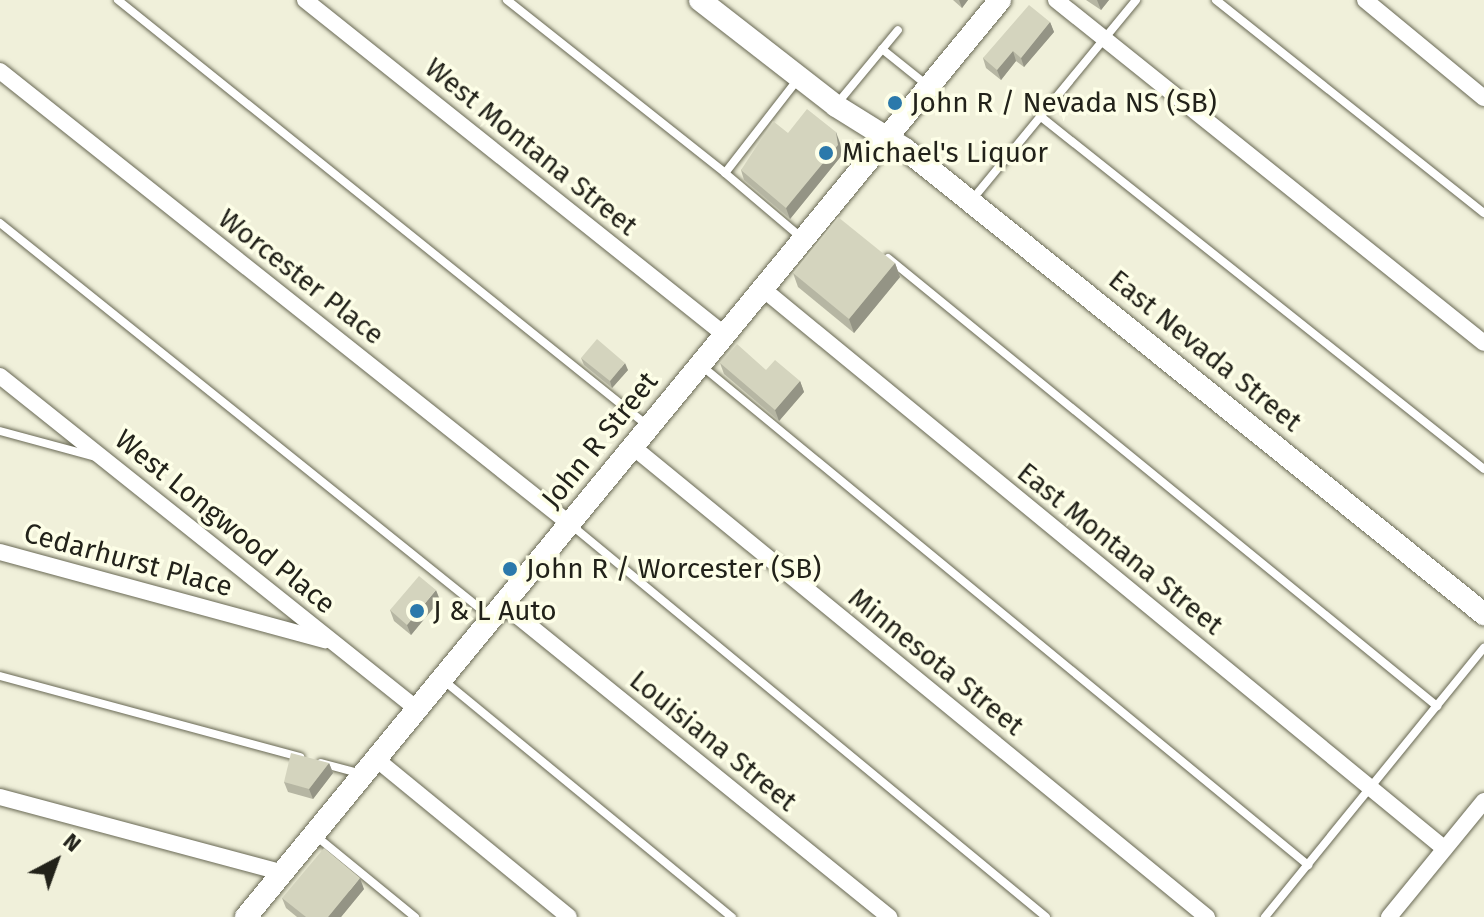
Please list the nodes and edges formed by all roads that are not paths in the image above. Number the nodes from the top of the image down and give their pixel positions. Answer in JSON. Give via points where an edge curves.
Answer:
{"nodes":[{"id":1,"x":118,"y":0,"type":"edge"},
{"id":2,"x":305,"y":0,"type":"edge"},
{"id":3,"x":507,"y":0,"type":"edge"},
{"id":4,"x":700,"y":0,"type":"edge"},
{"id":5,"x":1000,"y":0,"type":"edge"},
{"id":6,"x":1056,"y":0,"type":"edge"},
{"id":7,"x":1136,"y":0,"type":"edge"},
{"id":8,"x":1216,"y":0,"type":"edge"},
{"id":9,"x":1365,"y":0,"type":"edge"},
{"id":10,"x":898,"y":30,"type":"dead end"},
{"id":11,"x":1104,"y":39,"type":"junction"},
{"id":12,"x":882,"y":49,"type":"junction"},
{"id":13,"x":0,"y":71,"type":"edge"},
{"id":14,"x":799,"y":78,"type":"junction"},
{"id":15,"x":929,"y":87,"type":"junction"},
{"id":16,"x":1484,"y":98,"type":"edge"},
{"id":17,"x":836,"y":106,"type":"junction"},
{"id":18,"x":1040,"y":116,"type":"junction"},
{"id":19,"x":888,"y":137,"type":"junction"},
{"id":20,"x":725,"y":173,"type":"junction"},
{"id":21,"x":970,"y":201,"type":"junction"},
{"id":22,"x":1484,"y":213,"type":"edge"},
{"id":23,"x":0,"y":223,"type":"edge"},
{"id":24,"x":804,"y":239,"type":"junction"},
{"id":25,"x":882,"y":253,"type":"edge"},
{"id":26,"x":763,"y":289,"type":"junction"},
{"id":27,"x":725,"y":335,"type":"junction"},
{"id":28,"x":1484,"y":343,"type":"edge"},
{"id":29,"x":700,"y":365,"type":"junction"},
{"id":30,"x":0,"y":376,"type":"edge"},
{"id":31,"x":649,"y":427,"type":"junction"},
{"id":32,"x":0,"y":431,"type":"edge"},
{"id":33,"x":633,"y":447,"type":"junction"},
{"id":34,"x":105,"y":460,"type":"junction"},
{"id":35,"x":1484,"y":469,"type":"edge"},
{"id":36,"x":570,"y":524,"type":"junction"},
{"id":37,"x":0,"y":552,"type":"edge"},
{"id":38,"x":498,"y":611,"type":"junction"},
{"id":39,"x":1484,"y":614,"type":"edge"},
{"id":40,"x":334,"y":643,"type":"junction"},
{"id":41,"x":1484,"y":648,"type":"edge"},
{"id":42,"x":0,"y":676,"type":"edge"},
{"id":43,"x":442,"y":679,"type":"junction"},
{"id":44,"x":1437,"y":706,"type":"junction"},
{"id":45,"x":417,"y":709,"type":"junction"},
{"id":46,"x":370,"y":766,"type":"junction"},
{"id":47,"x":1370,"y":788,"type":"junction"},
{"id":48,"x":0,"y":797,"type":"edge"},
{"id":49,"x":1484,"y":801,"type":"edge"},
{"id":50,"x":314,"y":834,"type":"junction"},
{"id":51,"x":1445,"y":849,"type":"junction"},
{"id":52,"x":1308,"y":865,"type":"junction"},
{"id":53,"x":283,"y":873,"type":"junction"},
{"id":54,"x":247,"y":917,"type":"edge"},
{"id":55,"x":415,"y":917,"type":"edge"},
{"id":56,"x":569,"y":917,"type":"edge"},
{"id":57,"x":732,"y":917,"type":"edge"},
{"id":58,"x":889,"y":917,"type":"edge"},
{"id":59,"x":1046,"y":917,"type":"edge"},
{"id":60,"x":1207,"y":917,"type":"edge"},
{"id":61,"x":1265,"y":917,"type":"edge"},
{"id":62,"x":1389,"y":917,"type":"edge"}],
"edges":[{"from":1,"to":31,"type":"lane"},
{"from":2,"to":27,"type":"street","name":"West Montana Street"},
{"from":3,"to":20,"type":"lane"},
{"from":4,"to":14,"type":"main road","name":"East Nevada Street"},
{"from":5,"to":15,"type":"main road","name":"John R Street"},
{"from":6,"to":11,"type":"street"},
{"from":7,"to":11,"type":"lane"},
{"from":8,"to":22,"type":"lane"},
{"from":9,"to":16,"type":"street"},
{"from":10,"to":12,"type":"lane"},
{"from":11,"to":18,"type":"lane"},
{"from":11,"to":28,"type":"street"},
{"from":12,"to":15,"type":"lane"},
{"from":12,"to":17,"type":"lane"},
{"from":13,"to":36,"type":"street","name":"Worcester Place"},
{"from":14,"to":17,"type":"main road","name":"East Nevada Street"},
{"from":14,"to":20,"type":"lane"},
{"from":15,"to":19,"type":"main road","name":"John R Street"},
{"from":17,"to":19,"type":"main road","name":"East Nevada Street"},
{"from":18,"to":21,"type":"lane"},
{"from":18,"to":35,"type":"lane"},
{"from":19,"to":21,"type":"main road","name":"East Nevada Street"},
{"from":19,"to":24,"type":"main road","name":"John R Street","via":[[832,213]]},
{"from":20,"to":24,"type":"lane"},
{"from":21,"to":39,"type":"main road","name":"East Nevada Street"},
{"from":23,"to":38,"type":"lane"},
{"from":24,"to":26,"type":"main road","name":"John R Street"},
{"from":25,"to":44,"type":"lane"},
{"from":26,"to":27,"type":"main road","name":"John R Street"},
{"from":26,"to":47,"type":"street","name":"East Montana Street"},
{"from":27,"to":29,"type":"main road","name":"John R Street"},
{"from":29,"to":31,"type":"main road","name":"John R Street"},
{"from":29,"to":52,"type":"lane"},
{"from":30,"to":34,"type":"street","name":"West Longwood Place"},
{"from":31,"to":33,"type":"main road","name":"John R Street"},
{"from":32,"to":34,"type":"lane"},
{"from":33,"to":36,"type":"main road","name":"John R Street"},
{"from":33,"to":60,"type":"street","name":"Minnesota Street"},
{"from":34,"to":40,"type":"street","name":"West Longwood Place"},
{"from":36,"to":38,"type":"main road","name":"John R Street"},
{"from":36,"to":59,"type":"lane"},
{"from":37,"to":40,"type":"street","name":"Cedarhurst Place"},
{"from":38,"to":43,"type":"main road","name":"John R Street"},
{"from":38,"to":58,"type":"street","name":"Louisiana Street"},
{"from":40,"to":45,"type":"street","name":"West Longwood Place"},
{"from":41,"to":44,"type":"lane"},
{"from":42,"to":46,"type":"lane"},
{"from":43,"to":45,"type":"main road","name":"John R Street"},
{"from":43,"to":57,"type":"lane"},
{"from":44,"to":47,"type":"lane"},
{"from":45,"to":46,"type":"main road","name":"John R Street"},
{"from":46,"to":50,"type":"main road","name":"John R Street"},
{"from":46,"to":56,"type":"street"},
{"from":47,"to":51,"type":"street","name":"East Montana Street"},
{"from":47,"to":52,"type":"lane"},
{"from":48,"to":53,"type":"street"},
{"from":49,"to":51,"type":"street"},
{"from":50,"to":53,"type":"main road","name":"John R Street"},
{"from":50,"to":55,"type":"lane"},
{"from":51,"to":62,"type":"street"},
{"from":52,"to":61,"type":"lane"},
{"from":53,"to":54,"type":"main road","name":"John R Street"}]}
